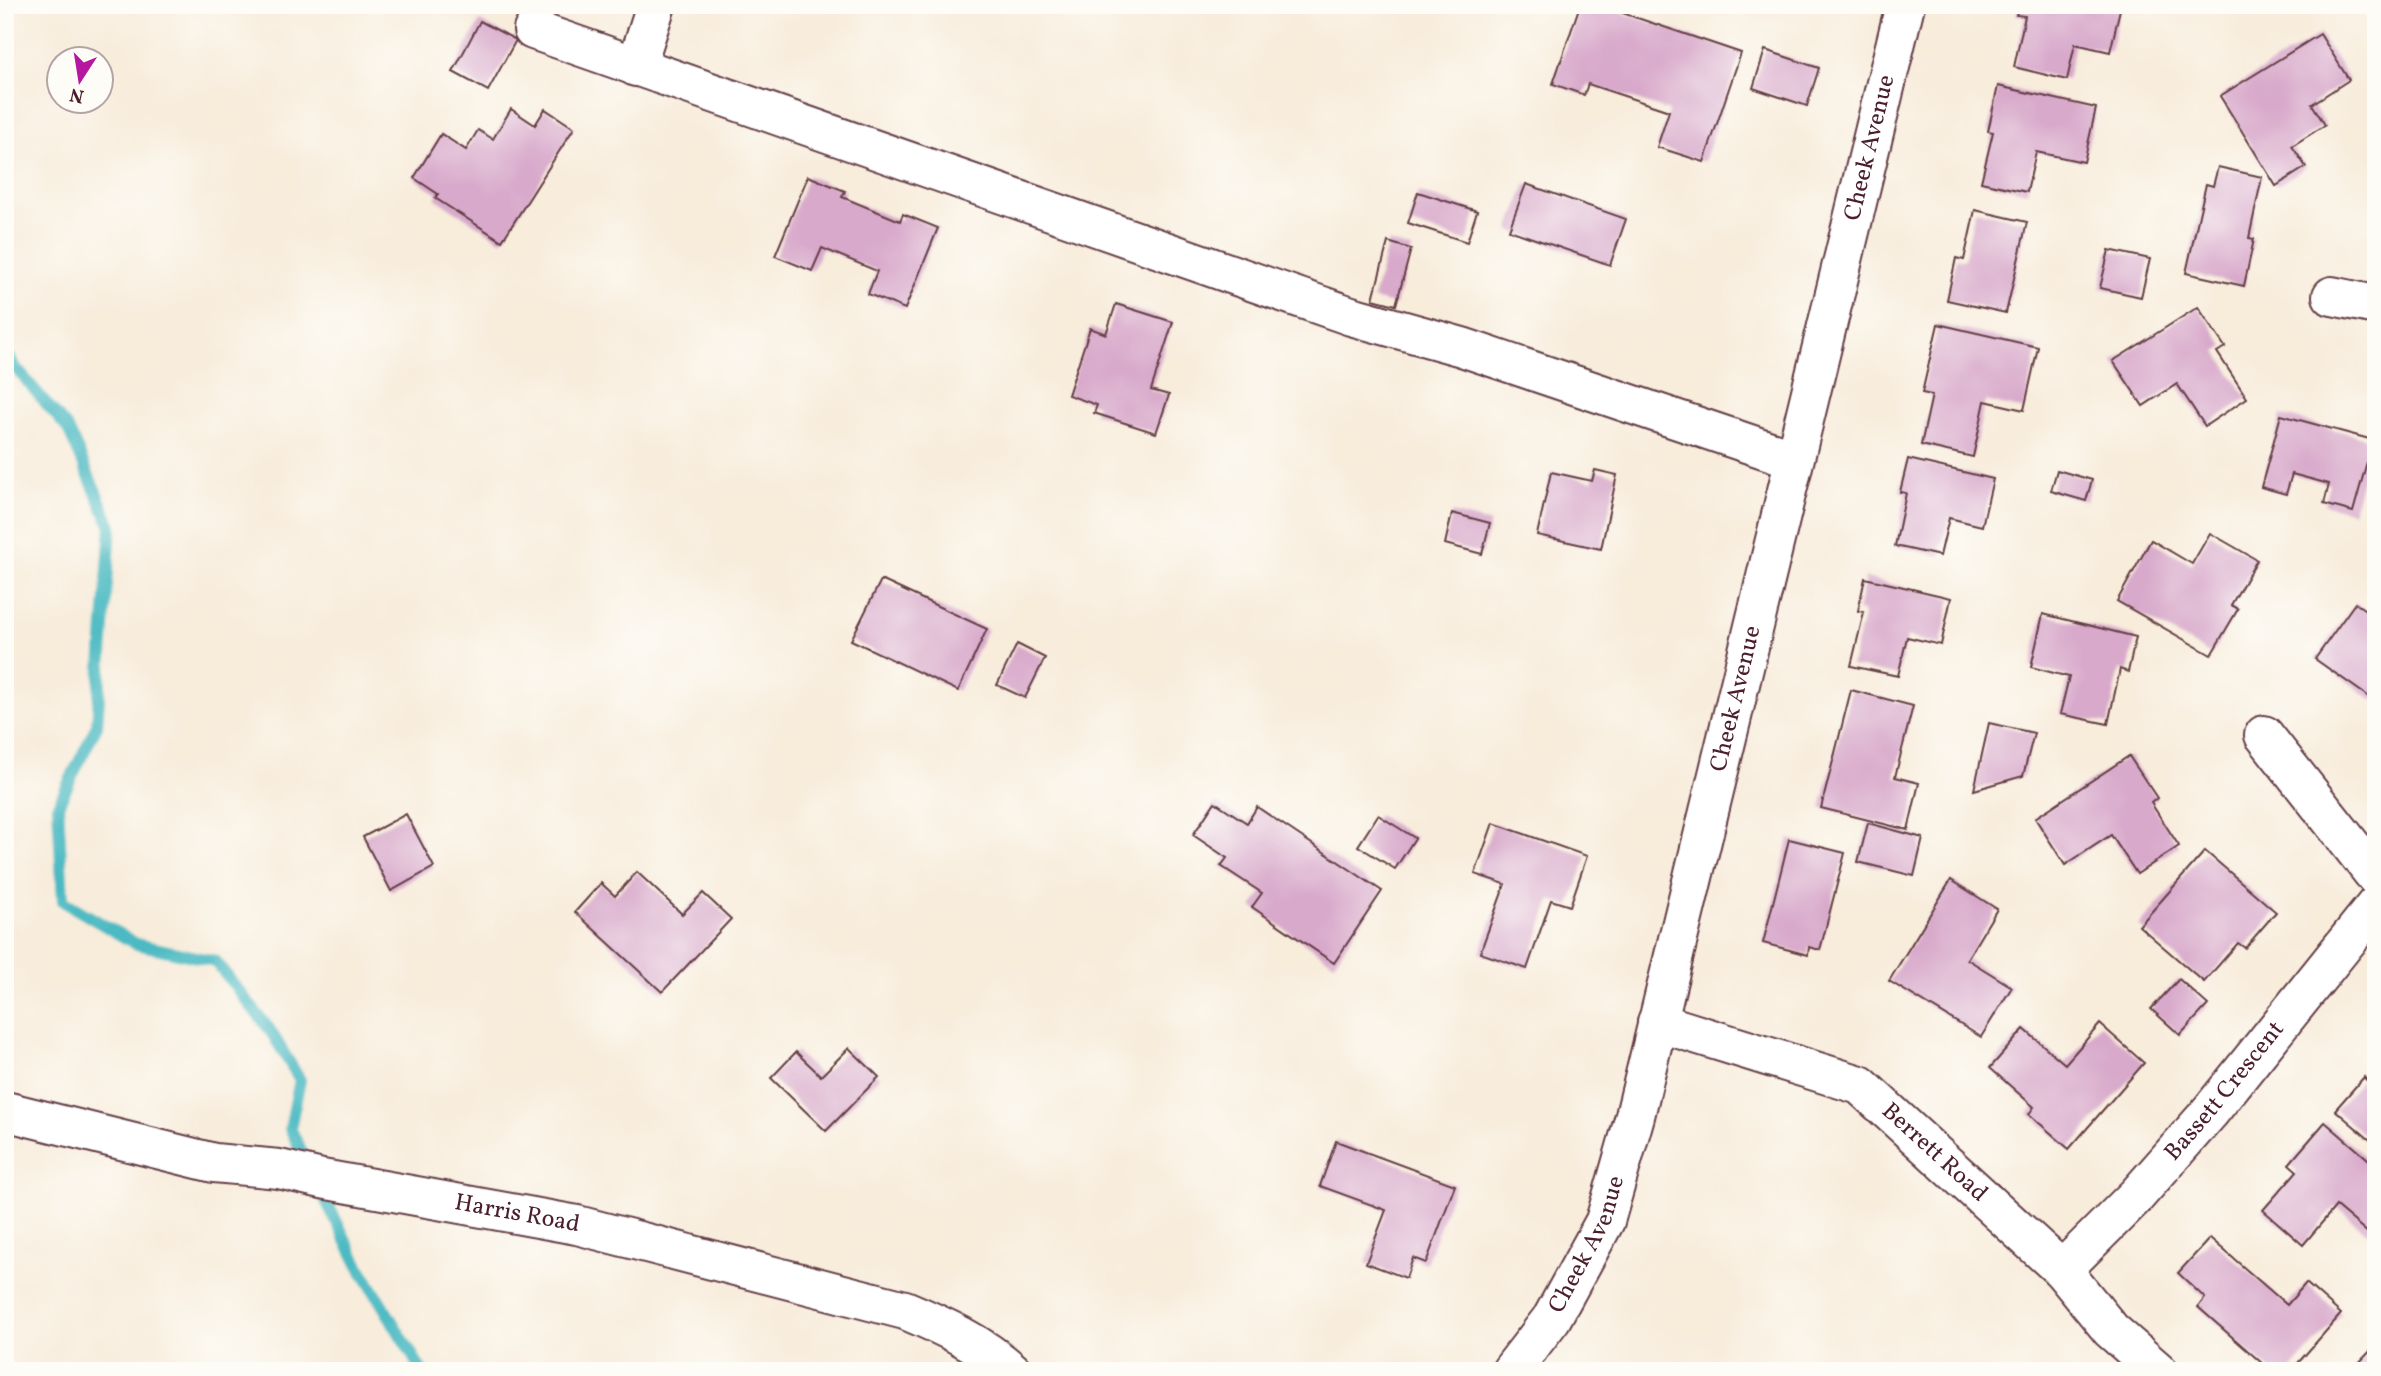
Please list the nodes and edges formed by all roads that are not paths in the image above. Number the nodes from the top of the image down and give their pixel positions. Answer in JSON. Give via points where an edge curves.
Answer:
{"nodes":[{"id":1,"x":656,"y":5,"type":"edge"},
{"id":2,"x":1905,"y":5,"type":"edge"},
{"id":3,"x":533,"y":30,"type":"dead end"},
{"id":4,"x":636,"y":66,"type":"junction"},
{"id":5,"x":2332,"y":296,"type":"dead end"},
{"id":6,"x":2376,"y":305,"type":"edge"},
{"id":7,"x":1794,"y":459,"type":"junction"},
{"id":8,"x":2264,"y":735,"type":"dead end"},
{"id":9,"x":2376,"y":877,"type":"edge"},
{"id":10,"x":2376,"y":905,"type":"edge"},
{"id":11,"x":1657,"y":1022,"type":"junction"},
{"id":12,"x":5,"y":1111,"type":"edge"},
{"id":13,"x":2062,"y":1270,"type":"junction"},
{"id":14,"x":1012,"y":1371,"type":"edge"},
{"id":15,"x":1511,"y":1371,"type":"edge"},
{"id":16,"x":2158,"y":1371,"type":"edge"}],
"edges":[{"from":1,"to":4,"type":"street"},
{"from":2,"to":7,"type":"street","name":"Cheek Avenue"},
{"from":3,"to":4,"type":"street"},
{"from":4,"to":7,"type":"street","via":[[1351,316],[1462,347]]},
{"from":5,"to":6,"type":"street"},
{"from":7,"to":11,"type":"street","name":"Cheek Avenue"},
{"from":8,"to":9,"type":"street"},
{"from":10,"to":13,"type":"street","name":"Bassett Crescent","via":[[2208,1113],[2137,1195]]},
{"from":11,"to":13,"type":"street","name":"Berrett Road","via":[[1860,1085]]},
{"from":11,"to":15,"type":"street","name":"Cheek Avenue","via":[[1605,1221],[1552,1318]]},
{"from":12,"to":14,"type":"street","name":"Harris Road","via":[[214,1163],[279,1169],[577,1225],[905,1310],[950,1329]]},
{"from":13,"to":16,"type":"street","name":"Berrett Road","via":[[2111,1330]]}]}
